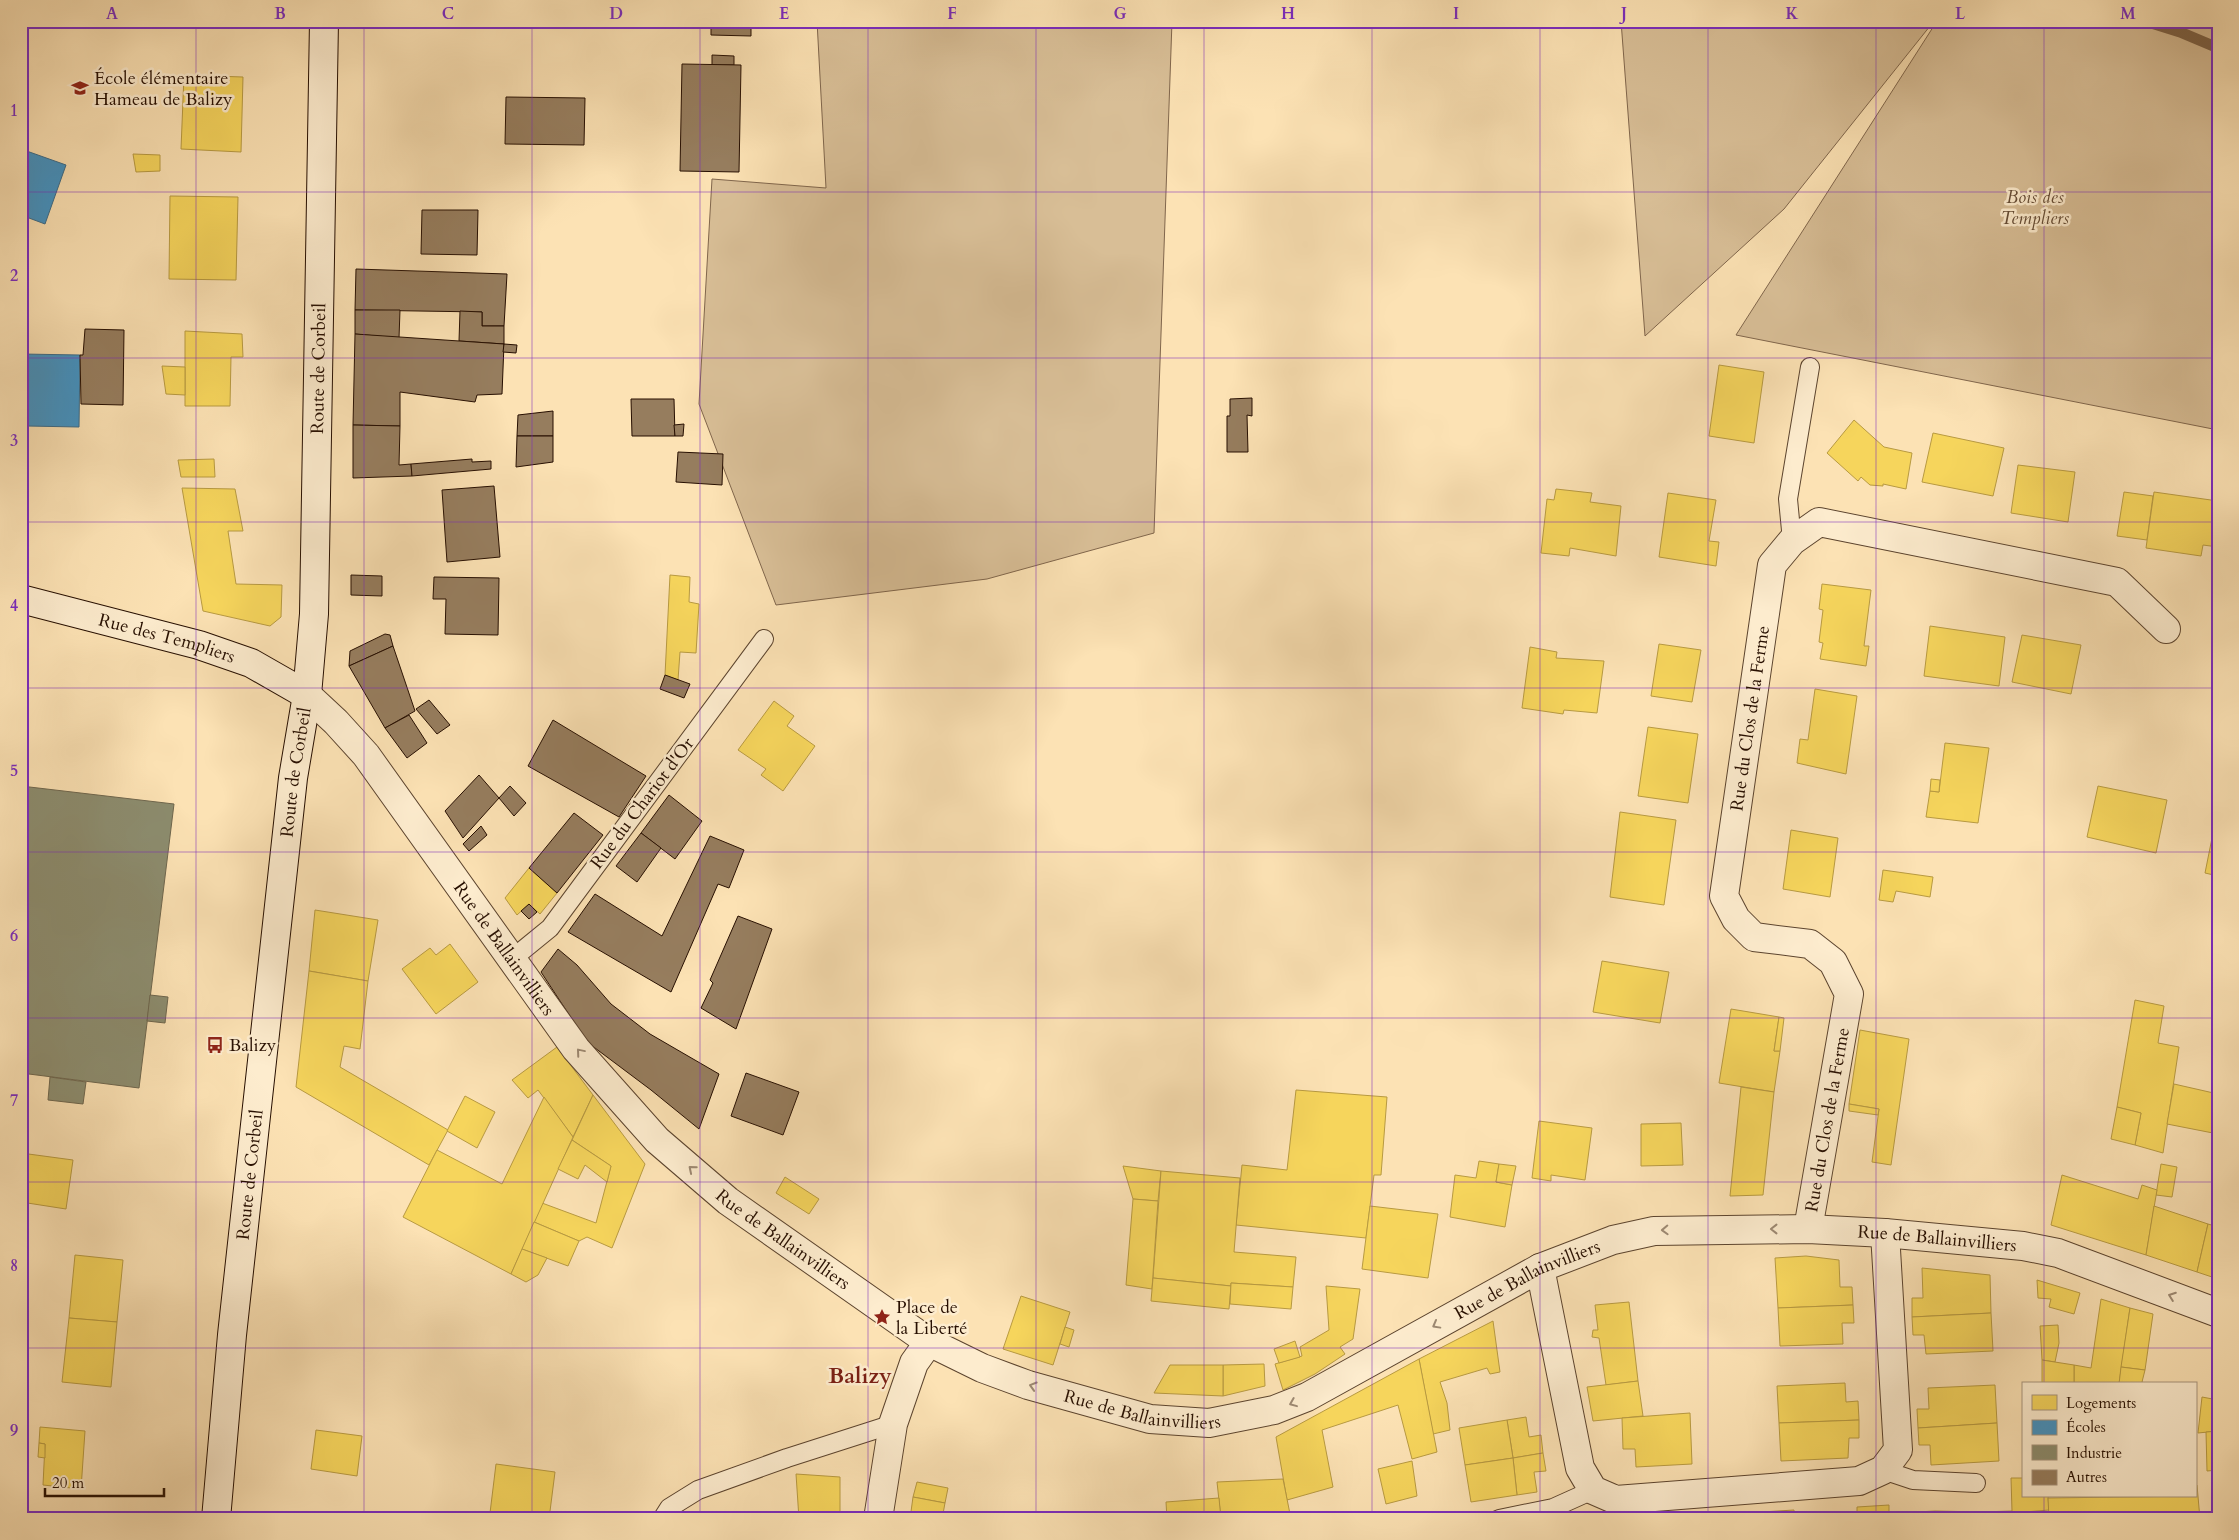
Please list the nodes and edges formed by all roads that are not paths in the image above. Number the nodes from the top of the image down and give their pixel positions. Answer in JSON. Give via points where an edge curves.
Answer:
{"nodes":[{"id":1,"x":324,"y":21,"type":"edge"},
{"id":2,"x":1810,"y":367,"type":"dead end"},
{"id":3,"x":1792,"y":541,"type":"junction"},
{"id":4,"x":21,"y":599,"type":"edge"},
{"id":5,"x":2166,"y":629,"type":"dead end"},
{"id":6,"x":764,"y":639,"type":"dead end"},
{"id":7,"x":307,"y":695,"type":"junction"},
{"id":8,"x":512,"y":959,"type":"junction"},
{"id":9,"x":1808,"y":1229,"type":"junction"},
{"id":10,"x":1885,"y":1233,"type":"junction"},
{"id":11,"x":1540,"y":1268,"type":"junction"},
{"id":12,"x":2218,"y":1312,"type":"edge"},
{"id":13,"x":930,"y":1342,"type":"junction"},
{"id":14,"x":893,"y":1424,"type":"junction"},
{"id":15,"x":1883,"y":1470,"type":"junction"},
{"id":16,"x":1976,"y":1483,"type":"dead end"},
{"id":17,"x":1594,"y":1490,"type":"junction"},
{"id":18,"x":216,"y":1519,"type":"edge"},
{"id":19,"x":662,"y":1519,"type":"edge"},
{"id":20,"x":878,"y":1519,"type":"edge"},
{"id":21,"x":1499,"y":1519,"type":"edge"}],
"edges":[{"from":1,"to":7,"type":"street","name":"Route de Corbeil","via":[[314,614]]},
{"from":2,"to":3,"type":"lane","via":[[1788,499]]},
{"from":3,"to":5,"type":"street","name":"Rue du Clos de la Ferme","via":[[1819,522],[2117,582]]},
{"from":3,"to":9,"type":"street","name":"Rue du Clos de la Ferme","via":[[1772,566],[1724,896],[1736,919],[1754,937],[1810,944],[1833,962],[1849,994]]},
{"from":4,"to":7,"type":"street","name":"Rue des Templiers","via":[[199,645],[252,663]]},
{"from":6,"to":8,"type":"lane","name":"Rue du Chariot d'Or","via":[[550,928]]},
{"from":7,"to":8,"type":"street","name":"Rue de Ballainvilliers","via":[[366,755]]},
{"from":7,"to":18,"type":"street","name":"Route de Corbeil","via":[[292,788],[232,1335]]},
{"from":13,"to":8,"type":"street","name":"Rue de Ballainvilliers","one_way":true,"via":[[728,1201],[657,1140],[576,1048]]},
{"from":9,"to":10,"type":"street","name":"Rue de Ballainvilliers"},
{"from":9,"to":11,"type":"street","name":"Rue de Ballainvilliers","one_way":true,"via":[[1654,1230],[1613,1240]]},
{"from":12,"to":10,"type":"street","name":"Rue de Ballainvilliers","one_way":true,"via":[[2058,1253],[2023,1246]]},
{"from":10,"to":15,"type":"street","via":[[1898,1450]]},
{"from":11,"to":13,"type":"street","name":"Rue de Ballainvilliers","one_way":true,"via":[[1307,1397],[1274,1410],[1208,1423],[1150,1419],[1028,1385],[982,1368]]},
{"from":11,"to":17,"type":"street","via":[[1580,1468]]},
{"from":13,"to":14,"type":"street","via":[[914,1364]]},
{"from":14,"to":19,"type":"lane","via":[[698,1490],[670,1508]]},
{"from":14,"to":20,"type":"street"},
{"from":15,"to":16,"type":"lane","via":[[1914,1480]]},
{"from":15,"to":17,"type":"street","via":[[1859,1481],[1616,1500]]},
{"from":17,"to":21,"type":"lane","via":[[1553,1508]]}]}
